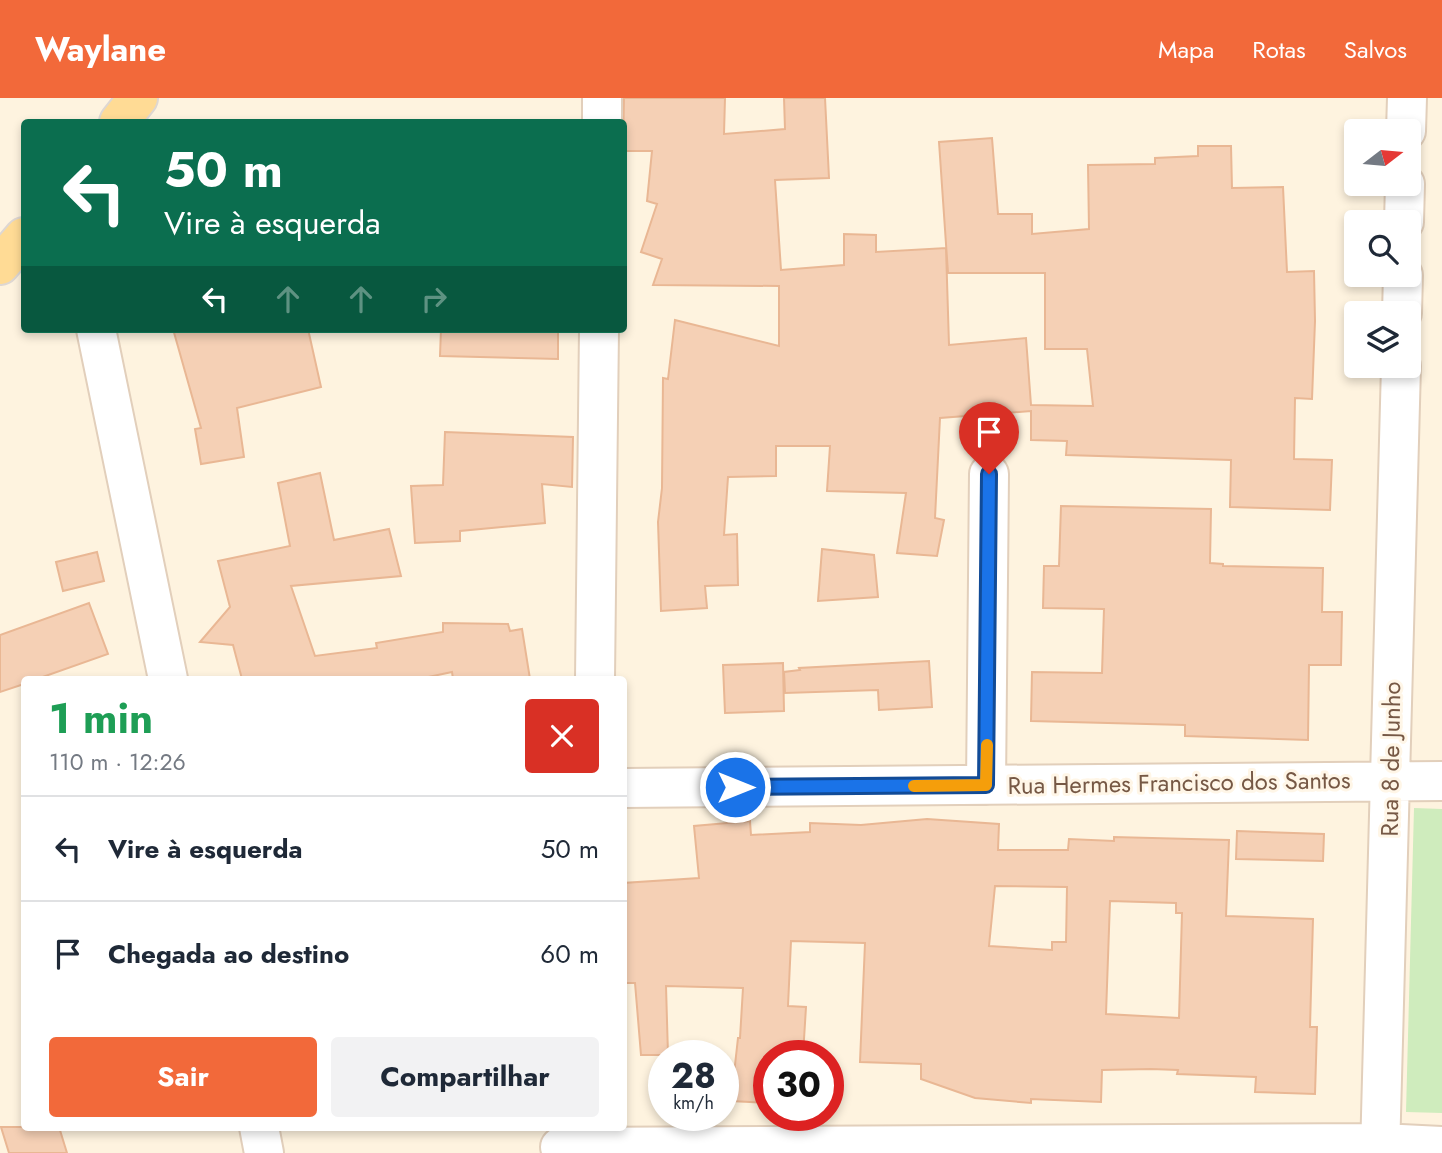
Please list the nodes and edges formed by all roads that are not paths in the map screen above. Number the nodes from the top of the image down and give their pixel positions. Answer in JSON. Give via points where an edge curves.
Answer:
{"nodes":[{"id":1,"x":138,"y":98,"type":"edge"},
{"id":2,"x":602,"y":98,"type":"edge"},
{"id":3,"x":1407,"y":98,"type":"edge"},
{"id":4,"x":121,"y":119,"type":"edge"},
{"id":5,"x":602,"y":119,"type":"edge"},
{"id":6,"x":1406,"y":119,"type":"edge"},
{"id":7,"x":21,"y":240,"type":"edge"},
{"id":8,"x":0,"y":265,"type":"edge"},
{"id":9,"x":97,"y":333,"type":"edge"},
{"id":10,"x":599,"y":333,"type":"edge"},
{"id":11,"x":1401,"y":378,"type":"edge"},
{"id":12,"x":989,"y":474,"type":"dead end"},
{"id":13,"x":167,"y":676,"type":"edge"},
{"id":14,"x":595,"y":676,"type":"edge"},
{"id":15,"x":1391,"y":781,"type":"junction"},
{"id":16,"x":1442,"y":781,"type":"edge"},
{"id":17,"x":986,"y":785,"type":"junction"},
{"id":18,"x":627,"y":788,"type":"edge"},
{"id":19,"x":260,"y":1131,"type":"edge"},
{"id":20,"x":1442,"y":1146,"type":"edge"},
{"id":21,"x":560,"y":1147,"type":"dead end"},
{"id":22,"x":1381,"y":1148,"type":"edge"},
{"id":23,"x":264,"y":1153,"type":"edge"}],
"edges":[{"from":1,"to":4,"type":"main road"},
{"from":2,"to":5,"type":"street"},
{"from":3,"to":6,"type":"street"},
{"from":7,"to":8,"type":"main road"},
{"from":9,"to":13,"type":"street"},
{"from":10,"to":14,"type":"street"},
{"from":11,"to":15,"type":"street","name":"Rua 8 de Junho"},
{"from":12,"to":17,"type":"street"},
{"from":15,"to":16,"type":"street","name":"Rua Hermes Francisco dos Santos"},
{"from":15,"to":17,"type":"street","name":"Rua Hermes Francisco dos Santos"},
{"from":15,"to":22,"type":"street","name":"Rua 8 de Junho"},
{"from":17,"to":18,"type":"street","name":"Rua Hermes Francisco dos Santos"},
{"from":19,"to":23,"type":"street"},
{"from":20,"to":22,"type":"street"},
{"from":21,"to":22,"type":"street"}]}
